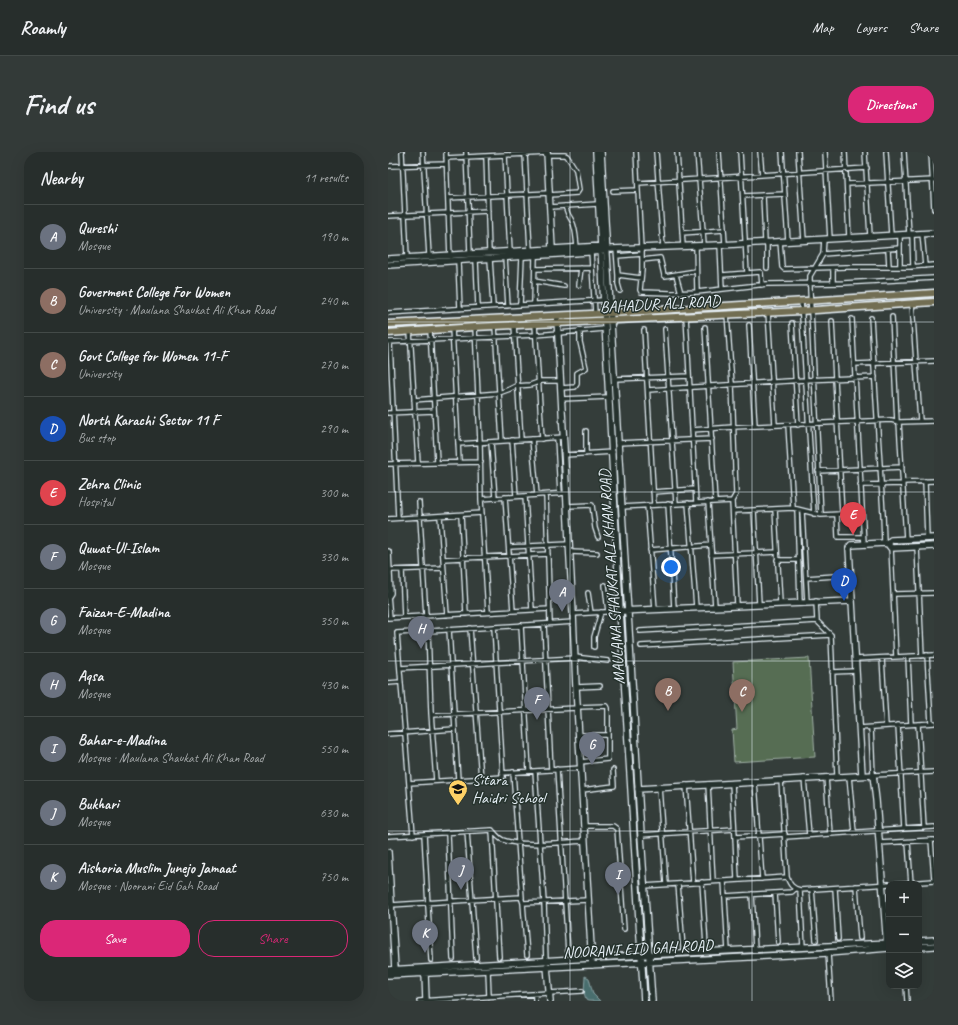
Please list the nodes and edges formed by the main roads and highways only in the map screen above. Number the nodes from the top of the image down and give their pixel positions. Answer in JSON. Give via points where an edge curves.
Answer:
{"nodes":[{"id":1,"x":934,"y":293,"type":"edge"},
{"id":2,"x":934,"y":302,"type":"edge"},
{"id":3,"x":388,"y":324,"type":"edge"},
{"id":4,"x":388,"y":332,"type":"edge"}],
"edges":[{"from":1,"to":3,"type":"main road","name":"BAHADUR ALI ROAD"},
{"from":2,"to":4,"type":"main road","name":"BAHADUR ALI ROAD"}]}
